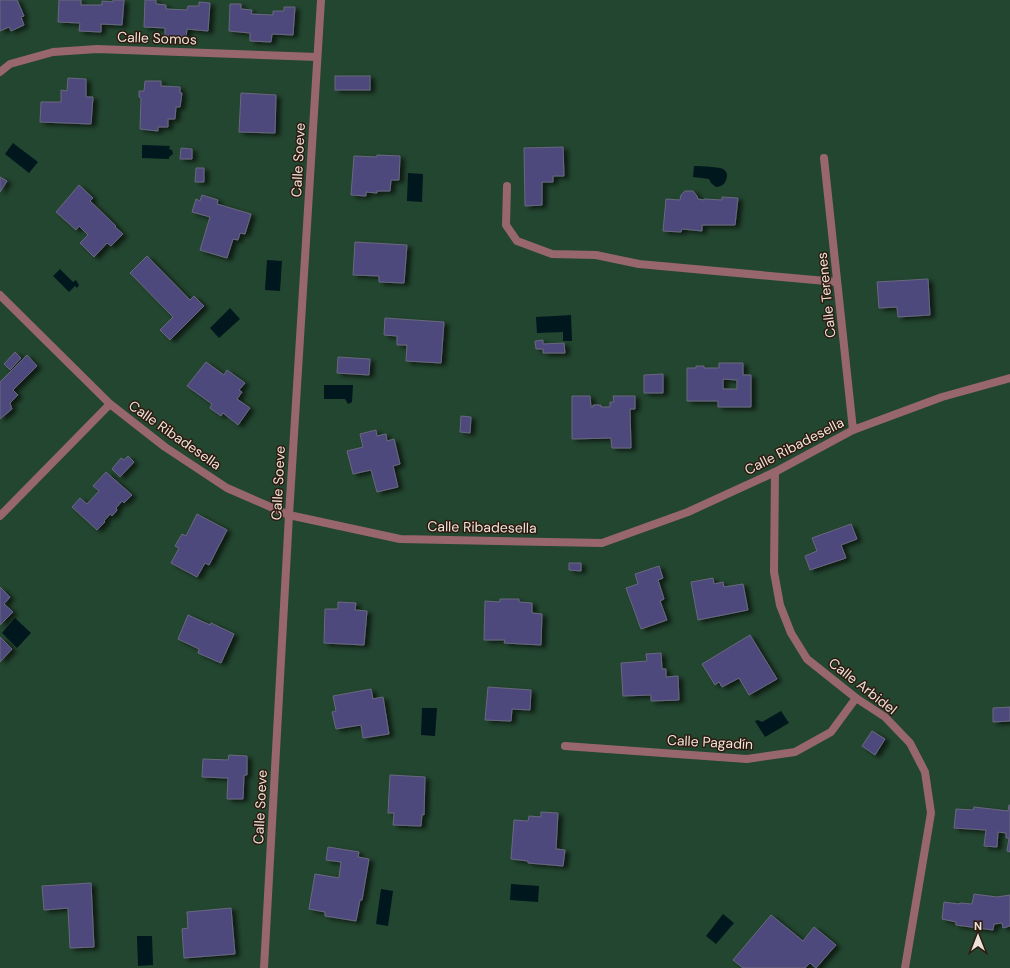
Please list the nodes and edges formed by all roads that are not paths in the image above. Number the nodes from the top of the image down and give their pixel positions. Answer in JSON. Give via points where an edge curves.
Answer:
{"nodes":[{"id":1,"x":321,"y":0,"type":"edge"},
{"id":2,"x":317,"y":57,"type":"junction"},
{"id":3,"x":0,"y":72,"type":"edge"},
{"id":4,"x":824,"y":158,"type":"dead end"},
{"id":5,"x":508,"y":186,"type":"dead end"},
{"id":6,"x":837,"y":282,"type":"junction"},
{"id":7,"x":0,"y":295,"type":"edge"},
{"id":8,"x":1010,"y":378,"type":"edge"},
{"id":9,"x":110,"y":404,"type":"junction"},
{"id":10,"x":853,"y":430,"type":"junction"},
{"id":11,"x":775,"y":472,"type":"junction"},
{"id":12,"x":289,"y":515,"type":"junction"},
{"id":13,"x":0,"y":516,"type":"edge"},
{"id":14,"x":856,"y":698,"type":"junction"},
{"id":15,"x":565,"y":746,"type":"dead end"},
{"id":16,"x":264,"y":968,"type":"edge"},
{"id":17,"x":905,"y":968,"type":"edge"}],
"edges":[{"from":1,"to":2,"type":"street","name":"Calle Soeve"},
{"from":2,"to":3,"type":"street","name":"Calle Somos","via":[[97,48],[53,52],[10,64]]},
{"from":2,"to":12,"type":"street","name":"Calle Soeve"},
{"from":4,"to":6,"type":"street","name":"Calle Terenes"},
{"from":5,"to":6,"type":"street","via":[[506,225],[517,241],[552,254],[596,255],[639,264]]},
{"from":6,"to":10,"type":"street","name":"Calle Terenes"},
{"from":7,"to":9,"type":"street","name":"Calle Ribadesella"},
{"from":8,"to":10,"type":"street","name":"Calle Ribadesella","via":[[942,397]]},
{"from":9,"to":12,"type":"street","name":"Calle Ribadesella","via":[[165,447],[227,488]]},
{"from":9,"to":13,"type":"street"},
{"from":10,"to":11,"type":"street","name":"Calle Ribadesella"},
{"from":11,"to":12,"type":"street","name":"Calle Ribadesella","via":[[688,512],[602,542],[400,539]]},
{"from":11,"to":14,"type":"street","name":"Calle Arbidel","via":[[774,572],[780,605],[807,659]]},
{"from":12,"to":16,"type":"street","name":"Calle Soeve"},
{"from":14,"to":15,"type":"street","name":"Calle Pagadín","via":[[831,732],[795,752],[740,759]]},
{"from":14,"to":17,"type":"street","name":"Calle Arbidel","via":[[885,717],[910,743],[925,772],[931,813]]}]}
